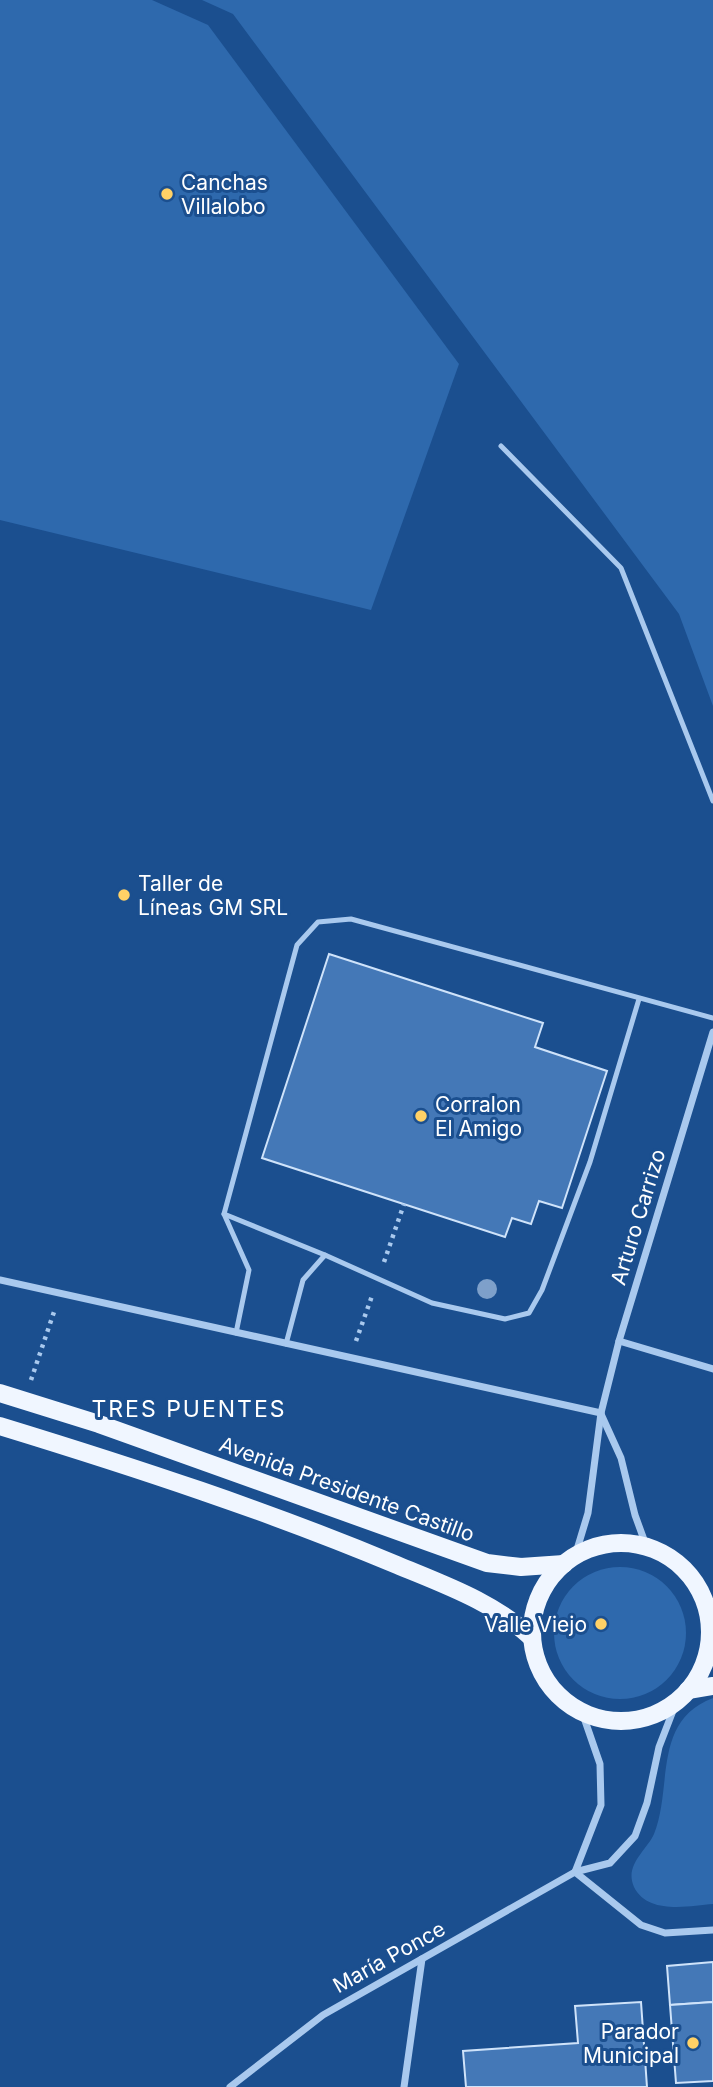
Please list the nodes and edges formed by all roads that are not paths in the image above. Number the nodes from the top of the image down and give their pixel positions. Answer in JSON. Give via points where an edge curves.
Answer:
{"nodes":[{"id":1,"x":501,"y":446,"type":"dead end"},
{"id":2,"x":713,"y":801,"type":"edge"},
{"id":3,"x":639,"y":999,"type":"junction"},
{"id":4,"x":713,"y":1018,"type":"edge"},
{"id":5,"x":713,"y":1032,"type":"edge"},
{"id":6,"x":224,"y":1214,"type":"junction"},
{"id":7,"x":326,"y":1255,"type":"junction"},
{"id":8,"x":0,"y":1280,"type":"edge"},
{"id":9,"x":236,"y":1333,"type":"junction"},
{"id":10,"x":619,"y":1341,"type":"junction"},
{"id":11,"x":286,"y":1344,"type":"junction"},
{"id":12,"x":713,"y":1369,"type":"edge"},
{"id":13,"x":0,"y":1393,"type":"edge"},
{"id":14,"x":601,"y":1413,"type":"junction"},
{"id":15,"x":0,"y":1426,"type":"edge"},
{"id":16,"x":647,"y":1548,"type":"junction"},
{"id":17,"x":569,"y":1560,"type":"junction"},
{"id":18,"x":710,"y":1609,"type":"edge"},
{"id":19,"x":532,"y":1638,"type":"junction"},
{"id":20,"x":713,"y":1686,"type":"edge"},
{"id":21,"x":682,"y":1697,"type":"junction"},
{"id":22,"x":582,"y":1712,"type":"junction"},
{"id":23,"x":575,"y":1872,"type":"junction"},
{"id":24,"x":713,"y":1930,"type":"edge"},
{"id":25,"x":422,"y":1959,"type":"junction"},
{"id":26,"x":230,"y":2087,"type":"edge"},
{"id":27,"x":404,"y":2087,"type":"edge"}],
"edges":[{"from":1,"to":2,"type":"lane","via":[[621,568]]},
{"from":3,"to":4,"type":"lane"},
{"from":3,"to":6,"type":"lane","via":[[351,919],[318,922],[297,945]]},
{"from":3,"to":7,"type":"lane","via":[[590,1162],[529,1313],[505,1319],[432,1303]]},
{"from":5,"to":10,"type":"street","name":"Arturo Carrizo"},
{"from":6,"to":7,"type":"lane"},
{"from":6,"to":9,"type":"lane","via":[[249,1270]]},
{"from":7,"to":11,"type":"lane","via":[[303,1280]]},
{"from":8,"to":9,"type":"street"},
{"from":9,"to":11,"type":"street"},
{"from":10,"to":12,"type":"street"},
{"from":10,"to":14,"type":"street","name":"Arturo Carrizo"},
{"from":11,"to":14,"type":"street"},
{"from":13,"to":17,"type":"main road","name":"Avenida Presidente Castillo","via":[[99,1423],[487,1563],[521,1567]]},
{"from":14,"to":16,"type":"street","via":[[621,1458]]},
{"from":14,"to":17,"type":"street","name":"Arturo Carrizo","via":[[588,1513]]},
{"from":15,"to":19,"type":"main road","via":[[340,1541],[498,1611]]},
{"from":16,"to":17,"type":"main road","via":[[616,1543]]},
{"from":16,"to":18,"type":"main road","via":[[678,1564],[696,1583]]},
{"from":17,"to":19,"type":"main road","via":[[543,1587],[534,1611]]},
{"from":18,"to":21,"type":"main road","via":[[706,1660]]},
{"from":19,"to":22,"type":"main road","via":[[540,1671],[555,1693]]},
{"from":20,"to":21,"type":"main road"},
{"from":21,"to":22,"type":"main road","via":[[653,1716],[627,1722],[601,1720]]},
{"from":21,"to":23,"type":"street","name":"María Ponce","via":[[659,1747],[635,1836],[610,1864]]},
{"from":22,"to":23,"type":"street","via":[[600,1764],[601,1805]]},
{"from":23,"to":24,"type":"street","via":[[641,1925],[665,1933]]},
{"from":23,"to":25,"type":"street","name":"María Ponce"},
{"from":25,"to":26,"type":"street","name":"María Ponce","via":[[323,2015]]},
{"from":25,"to":27,"type":"street"}]}
